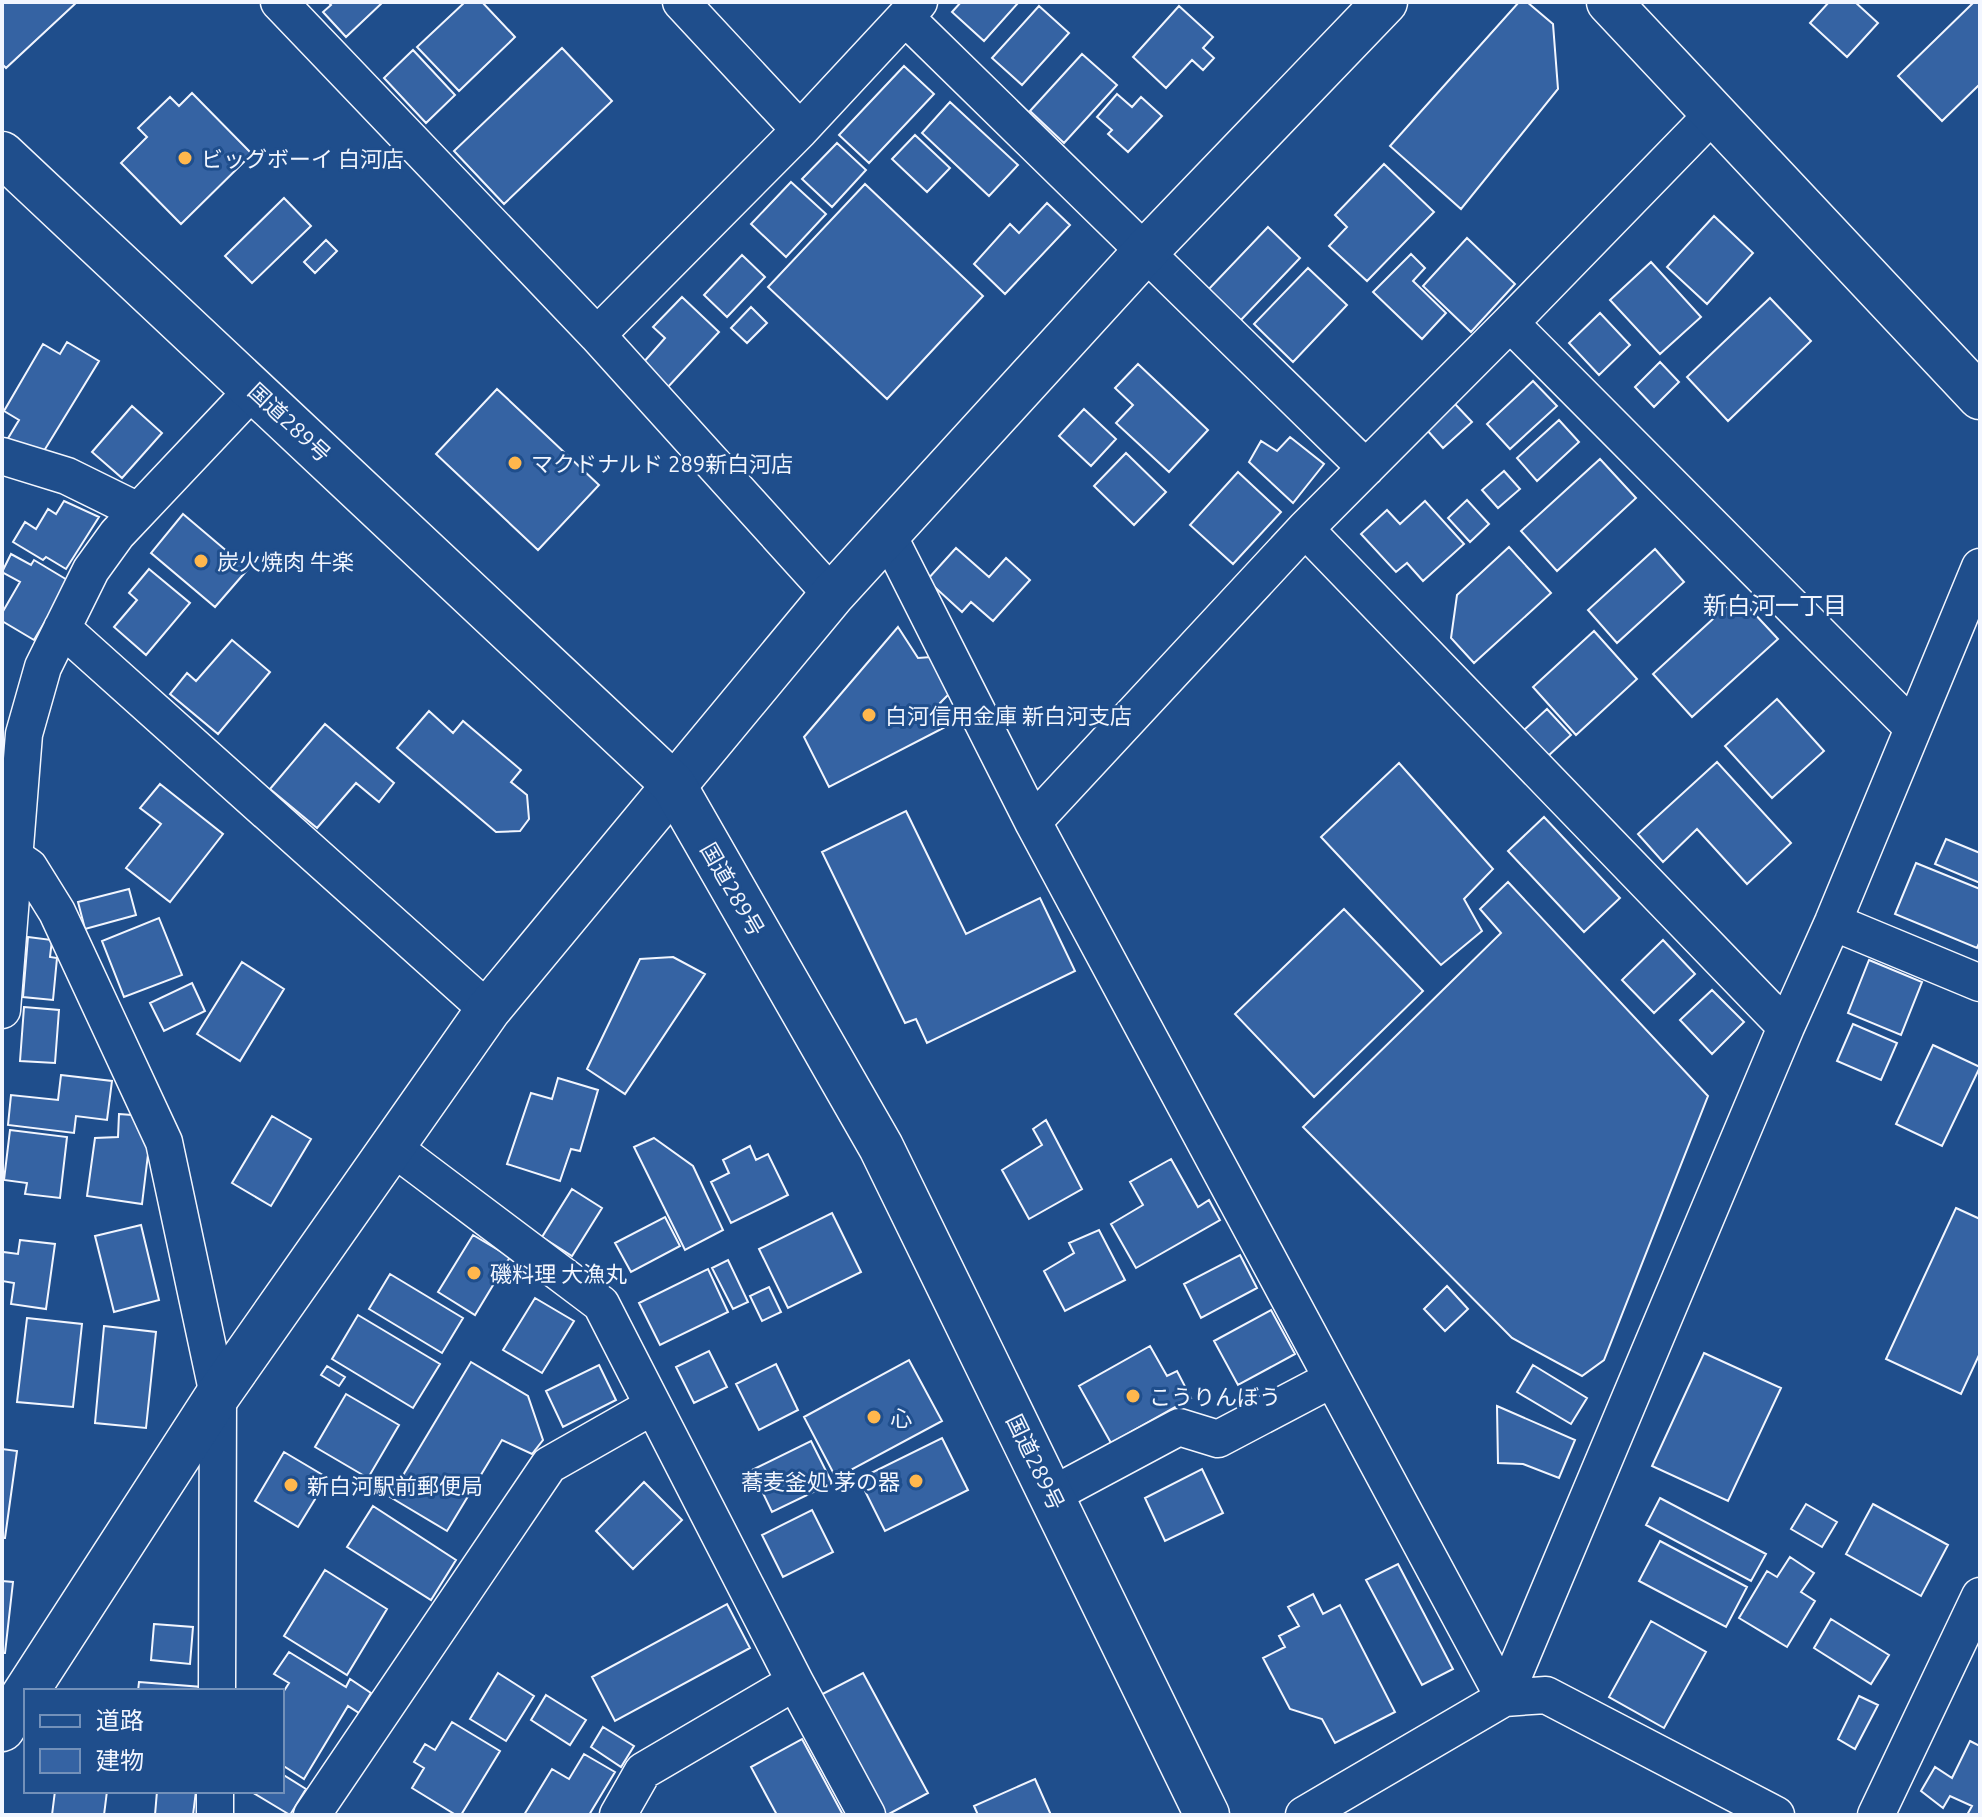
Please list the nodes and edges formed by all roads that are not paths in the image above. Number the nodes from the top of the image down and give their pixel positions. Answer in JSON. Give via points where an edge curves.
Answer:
{"nodes":[{"id":1,"x":279,"y":2,"type":"edge"},
{"id":2,"x":681,"y":2,"type":"edge"},
{"id":3,"x":1385,"y":2,"type":"edge"},
{"id":4,"x":1609,"y":2,"type":"edge"},
{"id":5,"x":912,"y":9,"type":"edge"},
{"id":6,"x":1713,"y":114,"type":"junction"},
{"id":7,"x":800,"y":130,"type":"junction"},
{"id":8,"x":2,"y":154,"type":"edge"},
{"id":9,"x":1146,"y":251,"type":"junction"},
{"id":10,"x":1510,"y":323,"type":"junction"},
{"id":11,"x":597,"y":335,"type":"junction"},
{"id":12,"x":254,"y":389,"type":"junction"},
{"id":13,"x":1980,"y":397,"type":"edge"},
{"id":14,"x":2,"y":456,"type":"edge"},
{"id":15,"x":1366,"y":468,"type":"junction"},
{"id":16,"x":138,"y":511,"type":"junction"},
{"id":17,"x":1305,"y":529,"type":"junction"},
{"id":18,"x":888,"y":535,"type":"junction"},
{"id":19,"x":1980,"y":567,"type":"edge"},
{"id":20,"x":832,"y":595,"type":"junction"},
{"id":21,"x":62,"y":628,"type":"junction"},
{"id":22,"x":1912,"y":727,"type":"junction"},
{"id":23,"x":673,"y":784,"type":"junction"},
{"id":24,"x":1033,"y":822,"type":"junction"},
{"id":25,"x":13,"y":856,"type":"junction"},
{"id":26,"x":1833,"y":922,"type":"junction"},
{"id":27,"x":1980,"y":983,"type":"edge"},
{"id":28,"x":2,"y":1010,"type":"edge"},
{"id":29,"x":488,"y":1010,"type":"junction"},
{"id":30,"x":1786,"y":1027,"type":"junction"},
{"id":31,"x":391,"y":1146,"type":"junction"},
{"id":32,"x":1332,"y":1379,"type":"junction"},
{"id":33,"x":218,"y":1395,"type":"junction"},
{"id":34,"x":653,"y":1406,"type":"junction"},
{"id":35,"x":1052,"y":1495,"type":"junction"},
{"id":36,"x":1980,"y":1596,"type":"edge"},
{"id":37,"x":795,"y":1682,"type":"junction"},
{"id":38,"x":28,"y":1689,"type":"edge"},
{"id":39,"x":217,"y":1689,"type":"edge"},
{"id":40,"x":24,"y":1695,"type":"edge"},
{"id":41,"x":1504,"y":1698,"type":"junction"},
{"id":42,"x":2,"y":1729,"type":"edge"},
{"id":43,"x":215,"y":1793,"type":"edge"},
{"id":44,"x":215,"y":1815,"type":"edge"},
{"id":45,"x":312,"y":1815,"type":"edge"},
{"id":46,"x":618,"y":1815,"type":"edge"},
{"id":47,"x":867,"y":1815,"type":"edge"},
{"id":48,"x":1207,"y":1815,"type":"edge"},
{"id":49,"x":1304,"y":1815,"type":"edge"},
{"id":50,"x":1776,"y":1815,"type":"edge"},
{"id":51,"x":1876,"y":1815,"type":"edge"}],
"edges":[{"from":1,"to":11,"type":"street"},
{"from":2,"to":7,"type":"street"},
{"from":3,"to":9,"type":"main road"},
{"from":4,"to":6,"type":"main road"},
{"from":5,"to":7,"type":"street"},
{"from":5,"to":9,"type":"street"},
{"from":6,"to":10,"type":"street"},
{"from":6,"to":13,"type":"main road"},
{"from":7,"to":11,"type":"street"},
{"from":8,"to":12,"type":"main road","name":"国道289号"},
{"from":9,"to":15,"type":"street"},
{"from":9,"to":18,"type":"main road"},
{"from":10,"to":15,"type":"street"},
{"from":10,"to":22,"type":"street"},
{"from":11,"to":20,"type":"street"},
{"from":12,"to":16,"type":"street"},
{"from":12,"to":23,"type":"main road","name":"国道289号"},
{"from":14,"to":16,"type":"street","via":[[67,476]]},
{"from":15,"to":17,"type":"street"},
{"from":16,"to":21,"type":"street","via":[[91,570]]},
{"from":17,"to":24,"type":"street"},
{"from":17,"to":30,"type":"street"},
{"from":18,"to":20,"type":"main road"},
{"from":18,"to":24,"type":"street"},
{"from":19,"to":22,"type":"street"},
{"from":20,"to":23,"type":"main road"},
{"from":21,"to":25,"type":"street","via":[[43,667],[24,734]]},
{"from":21,"to":29,"type":"street"},
{"from":22,"to":26,"type":"street"},
{"from":23,"to":29,"type":"main road"},
{"from":23,"to":35,"type":"main road","name":"国道289号","via":[[881,1147]]},
{"from":24,"to":32,"type":"street"},
{"from":25,"to":28,"type":"street"},
{"from":25,"to":33,"type":"street","via":[[29,867],[57,912],[164,1142]]},
{"from":26,"to":27,"type":"street"},
{"from":26,"to":30,"type":"street"},
{"from":29,"to":31,"type":"main road"},
{"from":30,"to":41,"type":"street"},
{"from":31,"to":33,"type":"main road"},
{"from":31,"to":34,"type":"street","via":[[601,1304]]},
{"from":32,"to":35,"type":"street","via":[[1218,1439],[1179,1427]]},
{"from":32,"to":41,"type":"street"},
{"from":33,"to":38,"type":"main road"},
{"from":33,"to":39,"type":"street"},
{"from":34,"to":37,"type":"street"},
{"from":34,"to":45,"type":"street","via":[[549,1465]]},
{"from":35,"to":48,"type":"main road","name":"国道289号"},
{"from":36,"to":51,"type":"street"},
{"from":37,"to":46,"type":"street","via":[[643,1771]]},
{"from":37,"to":47,"type":"street"},
{"from":40,"to":42,"type":"main road"},
{"from":41,"to":49,"type":"street"},
{"from":41,"to":50,"type":"street","via":[[1546,1695]]},
{"from":43,"to":44,"type":"street"}]}
